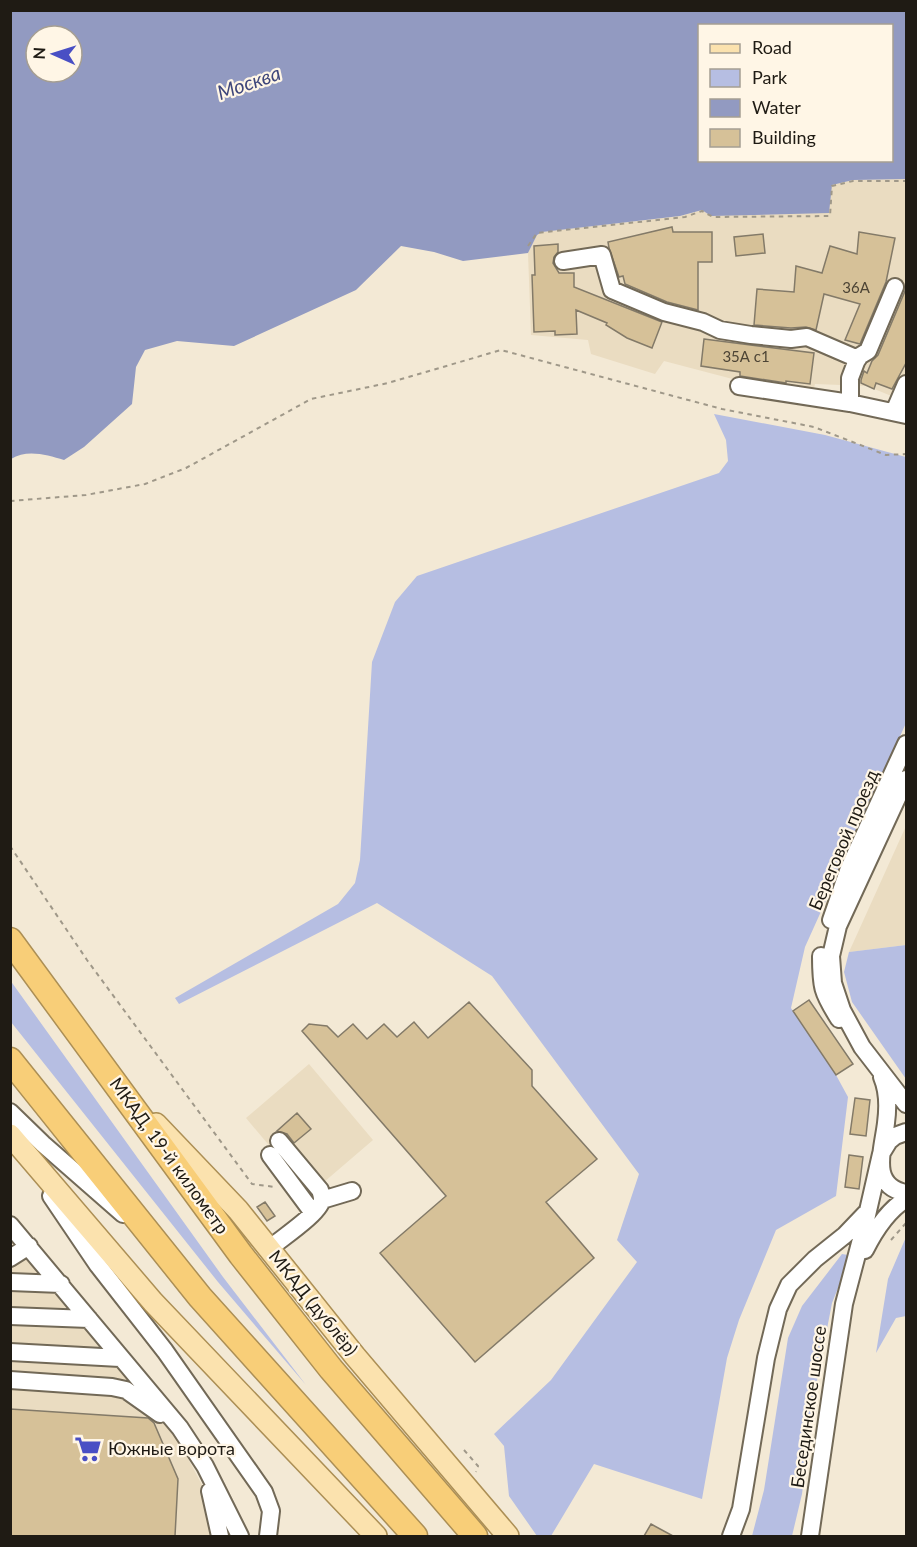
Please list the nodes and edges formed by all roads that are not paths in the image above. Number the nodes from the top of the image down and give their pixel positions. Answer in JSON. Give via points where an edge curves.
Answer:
{"nodes":[{"id":1,"x":563,"y":261,"type":"dead end"},
{"id":2,"x":895,"y":287,"type":"dead end"},
{"id":3,"x":858,"y":359,"type":"junction"},
{"id":4,"x":906,"y":384,"type":"edge"},
{"id":5,"x":739,"y":386,"type":"dead end"},
{"id":6,"x":850,"y":403,"type":"junction"},
{"id":7,"x":900,"y":414,"type":"edge"},
{"id":8,"x":906,"y":744,"type":"edge"},
{"id":9,"x":906,"y":779,"type":"edge"},
{"id":10,"x":10,"y":940,"type":"edge"},
{"id":11,"x":862,"y":1047,"type":"junction"},
{"id":12,"x":10,"y":1060,"type":"edge"},
{"id":13,"x":877,"y":1065,"type":"junction"},
{"id":14,"x":111,"y":1077,"type":"junction"},
{"id":15,"x":906,"y":1104,"type":"edge"},
{"id":16,"x":10,"y":1112,"type":"edge"},
{"id":17,"x":906,"y":1132,"type":"edge"},
{"id":18,"x":10,"y":1135,"type":"edge"},
{"id":19,"x":881,"y":1155,"type":"junction"},
{"id":20,"x":352,"y":1191,"type":"dead end"},
{"id":21,"x":906,"y":1193,"type":"edge"},
{"id":22,"x":906,"y":1199,"type":"edge"},
{"id":23,"x":318,"y":1207,"type":"junction"},
{"id":24,"x":869,"y":1209,"type":"junction"},
{"id":25,"x":10,"y":1225,"type":"edge"},
{"id":26,"x":156,"y":1242,"type":"junction"},
{"id":27,"x":29,"y":1246,"type":"junction"},
{"id":28,"x":269,"y":1249,"type":"junction"},
{"id":29,"x":10,"y":1258,"type":"edge"},
{"id":30,"x":10,"y":1282,"type":"edge"},
{"id":31,"x":61,"y":1284,"type":"junction"},
{"id":32,"x":850,"y":1284,"type":"junction"},
{"id":33,"x":10,"y":1316,"type":"edge"},
{"id":34,"x":89,"y":1319,"type":"junction"},
{"id":35,"x":10,"y":1352,"type":"edge"},
{"id":36,"x":120,"y":1358,"type":"junction"},
{"id":37,"x":10,"y":1380,"type":"edge"},
{"id":38,"x":180,"y":1428,"type":"junction"},
{"id":39,"x":823,"y":1451,"type":"junction"},
{"id":40,"x":205,"y":1466,"type":"junction"},
{"id":41,"x":220,"y":1536,"type":"edge"},
{"id":42,"x":240,"y":1536,"type":"edge"},
{"id":43,"x":268,"y":1536,"type":"edge"},
{"id":44,"x":376,"y":1536,"type":"edge"},
{"id":45,"x":415,"y":1536,"type":"edge"},
{"id":46,"x":475,"y":1536,"type":"edge"},
{"id":47,"x":508,"y":1536,"type":"edge"},
{"id":48,"x":731,"y":1536,"type":"edge"},
{"id":49,"x":810,"y":1536,"type":"edge"},
{"id":50,"x":823,"y":1536,"type":"edge"}],
"edges":[{"from":1,"to":3,"type":"street","via":[[602,255],[612,290],[664,312],[751,336],[807,338]]},
{"from":2,"to":3,"type":"street","via":[[868,351]]},
{"from":3,"to":6,"type":"street","via":[[850,378]]},
{"from":4,"to":7,"type":"street"},
{"from":5,"to":6,"type":"street"},
{"from":6,"to":7,"type":"street"},
{"from":8,"to":11,"type":"street","name":"Береговой проезд","via":[[849,868],[821,956],[824,996],[847,1032]]},
{"from":9,"to":11,"type":"street","via":[[838,927],[831,956],[833,983],[842,1010]]},
{"from":10,"to":14,"type":"highway","name":"МКАД, 19-й километр"},
{"from":11,"to":13,"type":"street"},
{"from":12,"to":26,"type":"highway"},
{"from":13,"to":15,"type":"street"},
{"from":13,"to":19,"type":"street","name":"Бесединское шоссе","via":[[886,1094],[887,1120]]},
{"from":14,"to":28,"type":"main road","name":"МКАД (дублёр)","via":[[238,1210]]},
{"from":14,"to":46,"type":"highway","name":"МКАД, 19-й километр","via":[[331,1369]]},
{"from":16,"to":26,"type":"street"},
{"from":17,"to":19,"type":"street","via":[[889,1141]]},
{"from":18,"to":43,"type":"street","via":[[97,1264],[165,1351],[264,1491],[271,1511]]},
{"from":18,"to":44,"type":"main road","via":[[153,1302]]},
{"from":19,"to":21,"type":"street","via":[[884,1178],[896,1190]]},
{"from":19,"to":24,"type":"street","name":"Бесединское шоссе"},
{"from":20,"to":23,"type":"street"},
{"from":22,"to":32,"type":"street","name":"Бесединское шоссе","via":[[874,1233]]},
{"from":23,"to":23,"type":"street","via":[[320,1190],[275,1148],[296,1189]]},
{"from":23,"to":28,"type":"street"},
{"from":24,"to":32,"type":"street","name":"Бесединское шоссе"},
{"from":24,"to":48,"type":"street","via":[[789,1285],[778,1309],[741,1509]]},
{"from":25,"to":27,"type":"street"},
{"from":26,"to":45,"type":"highway","via":[[200,1297]]},
{"from":27,"to":29,"type":"street"},
{"from":27,"to":31,"type":"street"},
{"from":28,"to":47,"type":"main road","name":"МКАД (дублёр)"},
{"from":30,"to":31,"type":"street"},
{"from":31,"to":34,"type":"street"},
{"from":32,"to":39,"type":"street","name":"Бесединское шоссе","via":[[839,1328]]},
{"from":33,"to":34,"type":"street"},
{"from":34,"to":36,"type":"street"},
{"from":35,"to":36,"type":"street"},
{"from":36,"to":38,"type":"street"},
{"from":37,"to":38,"type":"street","via":[[126,1390]]},
{"from":38,"to":40,"type":"street"},
{"from":39,"to":49,"type":"street","name":"Бесединское шоссе"},
{"from":39,"to":50,"type":"street"},
{"from":40,"to":41,"type":"street"},
{"from":40,"to":42,"type":"street"}]}
